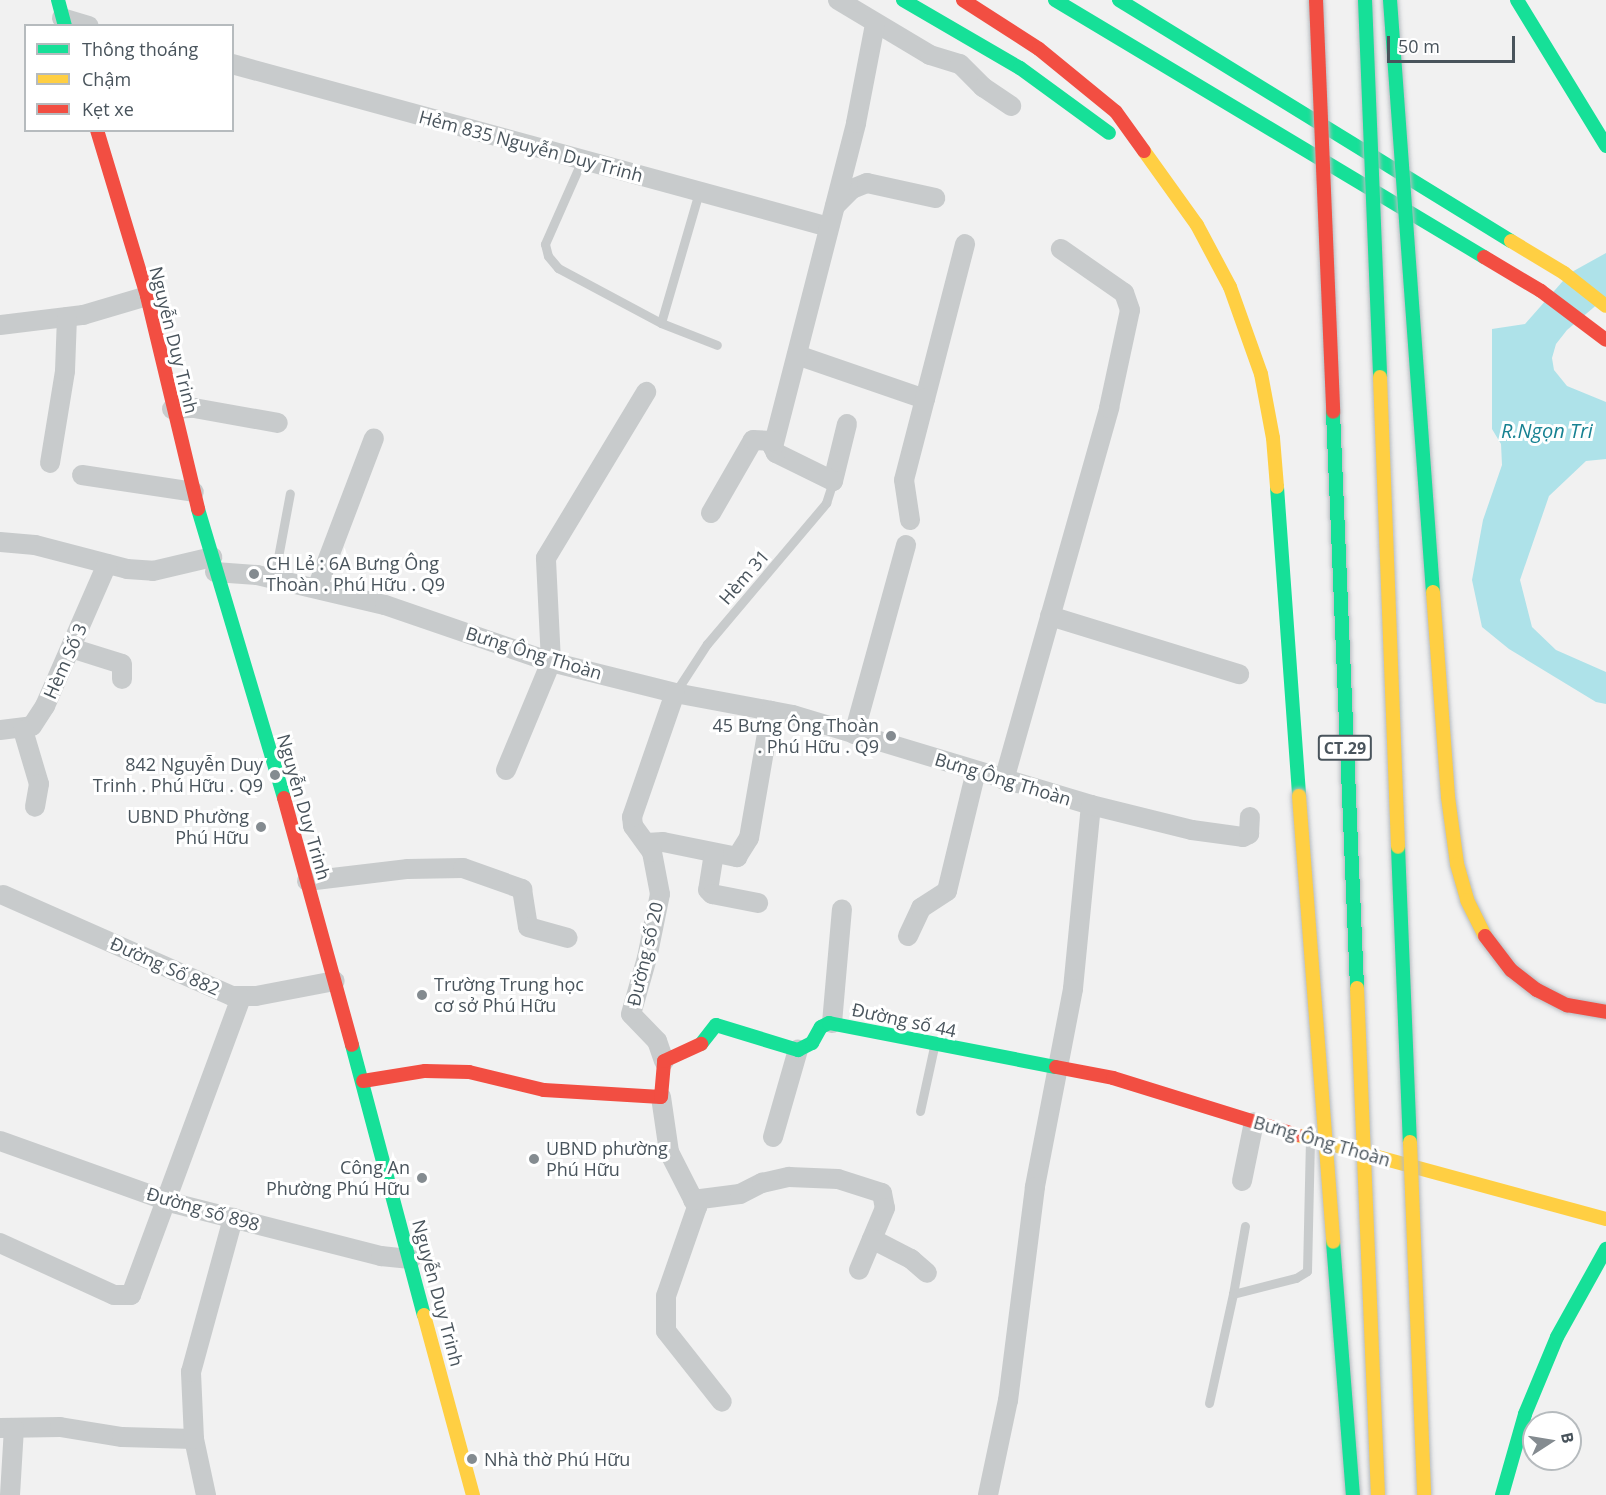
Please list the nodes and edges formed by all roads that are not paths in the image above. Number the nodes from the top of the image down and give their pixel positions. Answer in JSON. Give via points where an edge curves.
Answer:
{"nodes":[{"id":1,"x":838,"y":0,"type":"edge"},
{"id":2,"x":903,"y":0,"type":"edge"},
{"id":3,"x":963,"y":0,"type":"edge"},
{"id":4,"x":1055,"y":0,"type":"edge"},
{"id":5,"x":1119,"y":0,"type":"edge"},
{"id":6,"x":1316,"y":0,"type":"edge"},
{"id":7,"x":1365,"y":0,"type":"edge"},
{"id":8,"x":1390,"y":0,"type":"edge"},
{"id":9,"x":1517,"y":0,"type":"edge"},
{"id":10,"x":62,"y":15,"type":"edge"},
{"id":11,"x":84,"y":24,"type":"edge"},
{"id":12,"x":875,"y":24,"type":"junction"},
{"id":13,"x":234,"y":65,"type":"edge"},
{"id":14,"x":1011,"y":106,"type":"dead end"},
{"id":15,"x":98,"y":132,"type":"edge"},
{"id":16,"x":1606,"y":146,"type":"edge"},
{"id":17,"x":1147,"y":159,"type":"junction"},
{"id":18,"x":582,"y":160,"type":"junction"},
{"id":19,"x":699,"y":192,"type":"junction"},
{"id":20,"x":935,"y":198,"type":"dead end"},
{"id":21,"x":835,"y":206,"type":"junction"},
{"id":22,"x":829,"y":227,"type":"junction"},
{"id":23,"x":965,"y":244,"type":"dead end"},
{"id":24,"x":1061,"y":249,"type":"dead end"},
{"id":25,"x":147,"y":296,"type":"junction"},
{"id":26,"x":1606,"y":306,"type":"edge"},
{"id":27,"x":67,"y":316,"type":"junction"},
{"id":28,"x":661,"y":322,"type":"junction"},
{"id":29,"x":0,"y":325,"type":"edge"},
{"id":30,"x":1606,"y":340,"type":"edge"},
{"id":31,"x":717,"y":345,"type":"dead end"},
{"id":32,"x":797,"y":355,"type":"junction"},
{"id":33,"x":646,"y":392,"type":"dead end"},
{"id":34,"x":925,"y":399,"type":"junction"},
{"id":35,"x":172,"y":409,"type":"junction"},
{"id":36,"x":278,"y":423,"type":"dead end"},
{"id":37,"x":847,"y":424,"type":"dead end"},
{"id":38,"x":374,"y":438,"type":"dead end"},
{"id":39,"x":773,"y":441,"type":"junction"},
{"id":40,"x":50,"y":463,"type":"dead end"},
{"id":41,"x":82,"y":475,"type":"dead end"},
{"id":42,"x":833,"y":481,"type":"junction"},
{"id":43,"x":194,"y":492,"type":"junction"},
{"id":44,"x":290,"y":493,"type":"dead end"},
{"id":45,"x":711,"y":513,"type":"dead end"},
{"id":46,"x":910,"y":520,"type":"dead end"},
{"id":47,"x":0,"y":542,"type":"edge"},
{"id":48,"x":906,"y":545,"type":"dead end"},
{"id":49,"x":107,"y":564,"type":"junction"},
{"id":50,"x":214,"y":565,"type":"junction"},
{"id":51,"x":274,"y":579,"type":"junction"},
{"id":52,"x":317,"y":588,"type":"junction"},
{"id":53,"x":1050,"y":616,"type":"junction"},
{"id":54,"x":71,"y":648,"type":"junction"},
{"id":55,"x":551,"y":662,"type":"junction"},
{"id":56,"x":1239,"y":674,"type":"dead end"},
{"id":57,"x":122,"y":679,"type":"dead end"},
{"id":58,"x":675,"y":693,"type":"junction"},
{"id":59,"x":771,"y":711,"type":"junction"},
{"id":60,"x":0,"y":730,"type":"edge"},
{"id":61,"x":22,"y":730,"type":"junction"},
{"id":62,"x":854,"y":734,"type":"junction"},
{"id":63,"x":506,"y":770,"type":"dead end"},
{"id":64,"x":976,"y":771,"type":"junction"},
{"id":65,"x":1004,"y":780,"type":"junction"},
{"id":66,"x":1091,"y":806,"type":"junction"},
{"id":67,"x":35,"y":807,"type":"dead end"},
{"id":68,"x":1250,"y":817,"type":"dead end"},
{"id":69,"x":646,"y":843,"type":"junction"},
{"id":70,"x":714,"y":853,"type":"junction"},
{"id":71,"x":307,"y":881,"type":"junction"},
{"id":72,"x":1,"y":896,"type":"edge"},
{"id":73,"x":758,"y":903,"type":"dead end"},
{"id":74,"x":842,"y":909,"type":"dead end"},
{"id":75,"x":908,"y":936,"type":"dead end"},
{"id":76,"x":568,"y":938,"type":"dead end"},
{"id":77,"x":335,"y":981,"type":"junction"},
{"id":78,"x":241,"y":998,"type":"junction"},
{"id":79,"x":1606,"y":1012,"type":"edge"},
{"id":80,"x":832,"y":1023,"type":"junction"},
{"id":81,"x":935,"y":1045,"type":"junction"},
{"id":82,"x":798,"y":1050,"type":"junction"},
{"id":83,"x":664,"y":1061,"type":"junction"},
{"id":84,"x":1059,"y":1067,"type":"junction"},
{"id":85,"x":363,"y":1081,"type":"junction"},
{"id":86,"x":661,"y":1097,"type":"junction"},
{"id":87,"x":920,"y":1111,"type":"dead end"},
{"id":88,"x":1254,"y":1122,"type":"junction"},
{"id":89,"x":773,"y":1137,"type":"dead end"},
{"id":90,"x":1310,"y":1139,"type":"junction"},
{"id":91,"x":0,"y":1141,"type":"edge"},
{"id":92,"x":1242,"y":1180,"type":"dead end"},
{"id":93,"x":163,"y":1200,"type":"junction"},
{"id":94,"x":693,"y":1200,"type":"junction"},
{"id":95,"x":233,"y":1218,"type":"junction"},
{"id":96,"x":1606,"y":1219,"type":"edge"},
{"id":97,"x":1245,"y":1226,"type":"dead end"},
{"id":98,"x":872,"y":1239,"type":"junction"},
{"id":99,"x":0,"y":1243,"type":"edge"},
{"id":100,"x":1606,"y":1249,"type":"edge"},
{"id":101,"x":411,"y":1259,"type":"junction"},
{"id":102,"x":859,"y":1270,"type":"dead end"},
{"id":103,"x":927,"y":1273,"type":"dead end"},
{"id":104,"x":1233,"y":1294,"type":"junction"},
{"id":105,"x":722,"y":1402,"type":"dead end"},
{"id":106,"x":1209,"y":1403,"type":"dead end"},
{"id":107,"x":7,"y":1428,"type":"edge"},
{"id":108,"x":194,"y":1438,"type":"junction"},
{"id":109,"x":10,"y":1495,"type":"edge"},
{"id":110,"x":206,"y":1495,"type":"edge"},
{"id":111,"x":472,"y":1495,"type":"edge"},
{"id":112,"x":988,"y":1495,"type":"edge"},
{"id":113,"x":1353,"y":1495,"type":"edge"},
{"id":114,"x":1378,"y":1495,"type":"edge"},
{"id":115,"x":1424,"y":1495,"type":"edge"},
{"id":116,"x":1502,"y":1495,"type":"edge"}],
"edges":[{"from":1,"to":12,"type":"street"},
{"from":2,"to":17,"type":"main road","via":[[1020,68]]},
{"from":3,"to":17,"type":"main road","via":[[1039,49],[1103,98],[1131,131]]},
{"from":4,"to":30,"type":"main road","via":[[1540,291]]},
{"from":5,"to":26,"type":"main road","via":[[1564,273]]},
{"from":6,"to":114,"type":"main road","number":"CT.29","bridge":true},
{"from":7,"to":115,"type":"main road","number":"CT.29","bridge":true},
{"from":8,"to":79,"type":"main road","bridge":true,"via":[[1448,796],[1457,864],[1467,900],[1486,938],[1511,970],[1537,990],[1567,1005]]},
{"from":9,"to":16,"type":"main road"},
{"from":10,"to":11,"type":"street"},
{"from":12,"to":14,"type":"street","via":[[930,55],[960,64],[983,87]]},
{"from":12,"to":21,"type":"street"},
{"from":13,"to":18,"type":"street","name":"Hẻm 835 Nguyễn Duy Trinh"},
{"from":15,"to":25,"type":"main road","name":"Nguyễn Duy Trinh"},
{"from":17,"to":113,"type":"main road","bridge":true,"via":[[1197,225],[1230,286],[1261,374],[1273,438]]},
{"from":18,"to":19,"type":"street","name":"Hẻm 835 Nguyễn Duy Trinh"},
{"from":18,"to":28,"type":"lane","via":[[545,244],[548,256],[558,268]]},
{"from":19,"to":22,"type":"street","name":"Hẻm 835 Nguyễn Duy Trinh"},
{"from":19,"to":28,"type":"lane"},
{"from":20,"to":21,"type":"street","via":[[867,183],[852,189]]},
{"from":21,"to":22,"type":"street"},
{"from":22,"to":32,"type":"street"},
{"from":23,"to":34,"type":"street"},
{"from":24,"to":53,"type":"street","via":[[1124,293],[1130,310],[1109,408]]},
{"from":25,"to":27,"type":"street"},
{"from":25,"to":35,"type":"main road","name":"Nguyễn Duy Trinh"},
{"from":27,"to":29,"type":"street"},
{"from":27,"to":40,"type":"street","via":[[65,370]]},
{"from":28,"to":31,"type":"lane"},
{"from":32,"to":34,"type":"street"},
{"from":32,"to":39,"type":"street"},
{"from":33,"to":55,"type":"street","via":[[546,558]]},
{"from":34,"to":46,"type":"street","via":[[904,480]]},
{"from":35,"to":36,"type":"street","via":[[194,408]]},
{"from":35,"to":43,"type":"main road","name":"Nguyễn Duy Trinh"},
{"from":37,"to":42,"type":"street"},
{"from":38,"to":52,"type":"street"},
{"from":39,"to":42,"type":"street","via":[[776,453]]},
{"from":39,"to":45,"type":"street","via":[[753,440]]},
{"from":41,"to":43,"type":"street"},
{"from":42,"to":58,"type":"lane","name":"Hèm 31","via":[[826,503],[707,644]]},
{"from":43,"to":50,"type":"main road","name":"Nguyễn Duy Trinh"},
{"from":44,"to":51,"type":"lane"},
{"from":47,"to":49,"type":"street","via":[[35,545]]},
{"from":48,"to":62,"type":"street"},
{"from":49,"to":50,"type":"street","via":[[153,571]]},
{"from":49,"to":54,"type":"street","name":"Hèm Số 3"},
{"from":50,"to":51,"type":"street","name":"Bưng Ông Thoàn"},
{"from":50,"to":71,"type":"main road","name":"Nguyễn Duy Trinh"},
{"from":51,"to":52,"type":"street","name":"Bưng Ông Thoàn"},
{"from":52,"to":55,"type":"street","name":"Bưng Ông Thoàn","via":[[385,604]]},
{"from":53,"to":56,"type":"street"},
{"from":53,"to":65,"type":"street"},
{"from":54,"to":57,"type":"street","via":[[122,664]]},
{"from":54,"to":61,"type":"street","name":"Hèm Số 3","via":[[45,706],[32,726]]},
{"from":55,"to":58,"type":"street","name":"Bưng Ông Thoàn"},
{"from":55,"to":63,"type":"street"},
{"from":58,"to":59,"type":"street","name":"Bưng Ông Thoàn"},
{"from":58,"to":69,"type":"street","name":"Đường số 20","via":[[632,809],[633,826]]},
{"from":59,"to":62,"type":"street","name":"Bưng Ông Thoàn"},
{"from":59,"to":70,"type":"street","via":[[749,838],[737,856]]},
{"from":60,"to":61,"type":"street"},
{"from":61,"to":67,"type":"street","via":[[39,784]]},
{"from":62,"to":64,"type":"street","name":"Bưng Ông Thoàn"},
{"from":64,"to":65,"type":"street","name":"Bưng Ông Thoàn"},
{"from":64,"to":75,"type":"street","via":[[947,891],[921,908]]},
{"from":65,"to":66,"type":"street","name":"Bưng Ông Thoàn"},
{"from":66,"to":68,"type":"street","via":[[1192,830],[1243,837],[1249,834]]},
{"from":66,"to":84,"type":"street","name":"Bưng Ông Thoàn","via":[[1073,988]]},
{"from":69,"to":70,"type":"street","via":[[663,842]]},
{"from":69,"to":83,"type":"street","name":"Đường số 20","via":[[656,860],[660,894],[631,1014],[657,1041]]},
{"from":70,"to":73,"type":"street","via":[[708,890]]},
{"from":71,"to":76,"type":"street","via":[[408,869],[463,868],[522,889],[528,927]]},
{"from":71,"to":77,"type":"main road","name":"Nguyễn Duy Trinh"},
{"from":72,"to":78,"type":"street","name":"Đường Số 882"},
{"from":74,"to":80,"type":"street"},
{"from":77,"to":78,"type":"street","name":"Đường Số 882"},
{"from":77,"to":85,"type":"main road","name":"Nguyễn Duy Trinh"},
{"from":78,"to":93,"type":"street"},
{"from":80,"to":81,"type":"main road","name":"Đường số 44"},
{"from":80,"to":82,"type":"main road","name":"Đường số 44","via":[[821,1027],[812,1043]]},
{"from":81,"to":84,"type":"main road","name":"Đường số 44"},
{"from":81,"to":87,"type":"lane"},
{"from":82,"to":83,"type":"main road","via":[[721,1024],[711,1028],[699,1047]]},
{"from":82,"to":89,"type":"street"},
{"from":83,"to":86,"type":"main road"},
{"from":84,"to":88,"type":"main road","name":"Bưng Ông Thoàn","via":[[1113,1078]]},
{"from":84,"to":112,"type":"street","via":[[1035,1187],[1008,1400]]},
{"from":85,"to":86,"type":"main road","via":[[425,1071],[469,1072],[544,1090]]},
{"from":85,"to":101,"type":"main road","name":"Nguyễn Duy Trinh"},
{"from":86,"to":94,"type":"street","via":[[669,1152]]},
{"from":88,"to":90,"type":"main road","name":"Bưng Ông Thoàn"},
{"from":88,"to":92,"type":"street"},
{"from":90,"to":96,"type":"main road","name":"Bưng Ông Thoàn"},
{"from":90,"to":104,"type":"lane","via":[[1307,1271],[1296,1278]]},
{"from":91,"to":93,"type":"street","name":"Đường số 898"},
{"from":93,"to":95,"type":"street","name":"Đường số 898"},
{"from":93,"to":99,"type":"street","via":[[130,1294],[122,1297]]},
{"from":94,"to":98,"type":"street","via":[[740,1194],[775,1179],[838,1179],[884,1197],[885,1208]]},
{"from":94,"to":105,"type":"street","via":[[697,1216],[666,1296],[666,1331]]},
{"from":95,"to":101,"type":"street","name":"Đường số 898","via":[[381,1256]]},
{"from":95,"to":108,"type":"street","via":[[191,1372]]},
{"from":97,"to":104,"type":"lane"},
{"from":98,"to":102,"type":"street"},
{"from":98,"to":103,"type":"street","via":[[911,1259]]},
{"from":100,"to":116,"type":"main road","via":[[1552,1348],[1525,1414]]},
{"from":101,"to":111,"type":"main road","name":"Nguyễn Duy Trinh"},
{"from":104,"to":106,"type":"lane"},
{"from":107,"to":108,"type":"street","via":[[60,1427],[122,1437]]},
{"from":107,"to":109,"type":"street"},
{"from":108,"to":110,"type":"street"}]}
